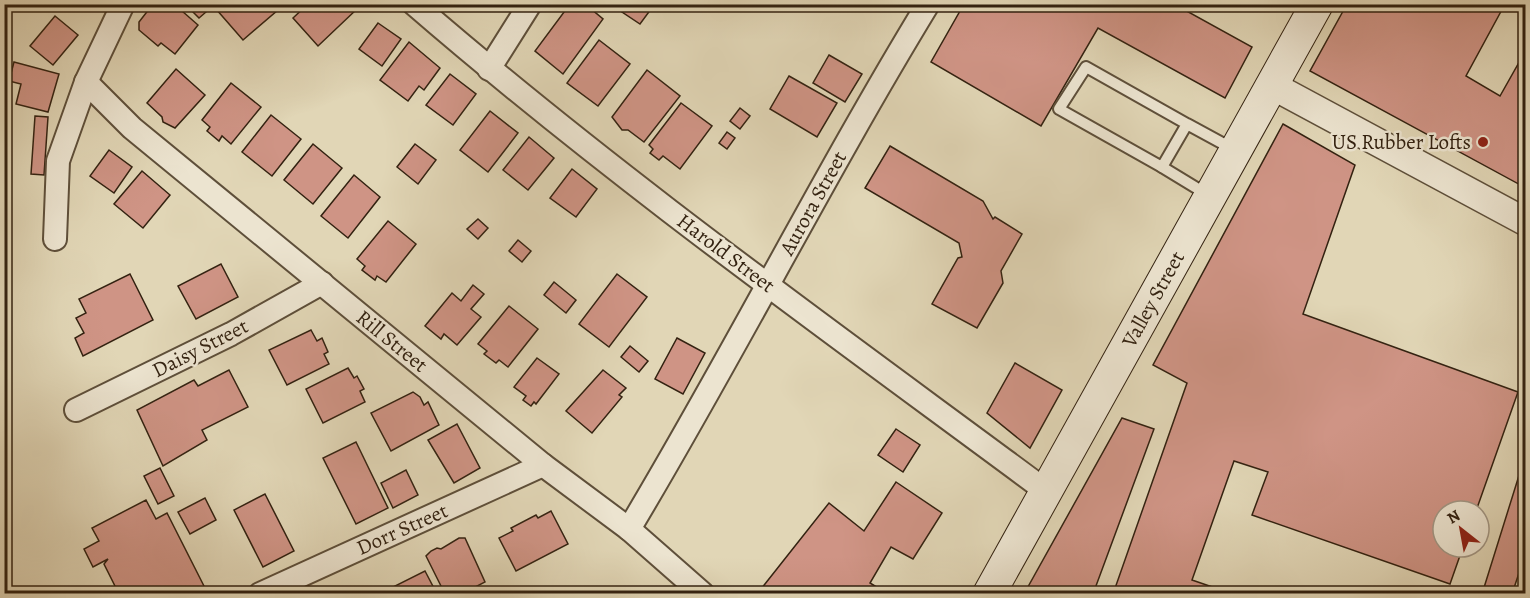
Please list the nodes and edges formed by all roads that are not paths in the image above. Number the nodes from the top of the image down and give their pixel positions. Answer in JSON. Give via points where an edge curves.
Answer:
{"nodes":[{"id":1,"x":123,"y":4,"type":"edge"},
{"id":2,"x":414,"y":4,"type":"edge"},
{"id":3,"x":530,"y":4,"type":"edge"},
{"id":4,"x":1317,"y":4,"type":"edge"},
{"id":5,"x":925,"y":6,"type":"edge"},
{"id":6,"x":489,"y":69,"type":"junction"},
{"id":7,"x":86,"y":82,"type":"junction"},
{"id":8,"x":1273,"y":86,"type":"junction"},
{"id":9,"x":1187,"y":124,"type":"junction"},
{"id":10,"x":1236,"y":151,"type":"junction"},
{"id":11,"x":1162,"y":167,"type":"junction"},
{"id":12,"x":1210,"y":196,"type":"junction"},
{"id":13,"x":1526,"y":222,"type":"edge"},
{"id":14,"x":55,"y":239,"type":"dead end"},
{"id":15,"x":322,"y":283,"type":"junction"},
{"id":16,"x":767,"y":284,"type":"junction"},
{"id":17,"x":76,"y":410,"type":"dead end"},
{"id":18,"x":543,"y":465,"type":"junction"},
{"id":19,"x":1046,"y":491,"type":"junction"},
{"id":20,"x":629,"y":529,"type":"junction"},
{"id":21,"x":260,"y":594,"type":"edge"},
{"id":22,"x":703,"y":594,"type":"edge"},
{"id":23,"x":989,"y":594,"type":"edge"}],
"edges":[{"from":1,"to":7,"type":"street"},
{"from":2,"to":6,"type":"street","name":"Harold Street"},
{"from":3,"to":6,"type":"street"},
{"from":4,"to":8,"type":"main road","name":"Valley Street"},
{"from":5,"to":16,"type":"street","name":"Aurora Street"},
{"from":6,"to":16,"type":"street","name":"Harold Street"},
{"from":7,"to":14,"type":"street","via":[[58,161]]},
{"from":7,"to":15,"type":"street","name":"Rill Street","via":[[132,128]]},
{"from":8,"to":10,"type":"main road","name":"Valley Street"},
{"from":8,"to":13,"type":"street"},
{"from":9,"to":10,"type":"lane"},
{"from":9,"to":11,"type":"lane"},
{"from":9,"to":11,"type":"lane","via":[[1086,67],[1059,109]]},
{"from":10,"to":12,"type":"main road","name":"Valley Street"},
{"from":11,"to":12,"type":"lane"},
{"from":12,"to":19,"type":"main road","name":"Valley Street"},
{"from":15,"to":17,"type":"street","name":"Daisy Street","via":[[231,334]]},
{"from":15,"to":18,"type":"street","name":"Rill Street"},
{"from":16,"to":19,"type":"street","name":"Harold Street"},
{"from":16,"to":20,"type":"street","name":"Aurora Street"},
{"from":18,"to":20,"type":"street","name":"Rill Street"},
{"from":18,"to":21,"type":"street","name":"Dorr Street"},
{"from":19,"to":23,"type":"main road","name":"Valley Street"},
{"from":20,"to":22,"type":"street","name":"Rill Street"}]}
